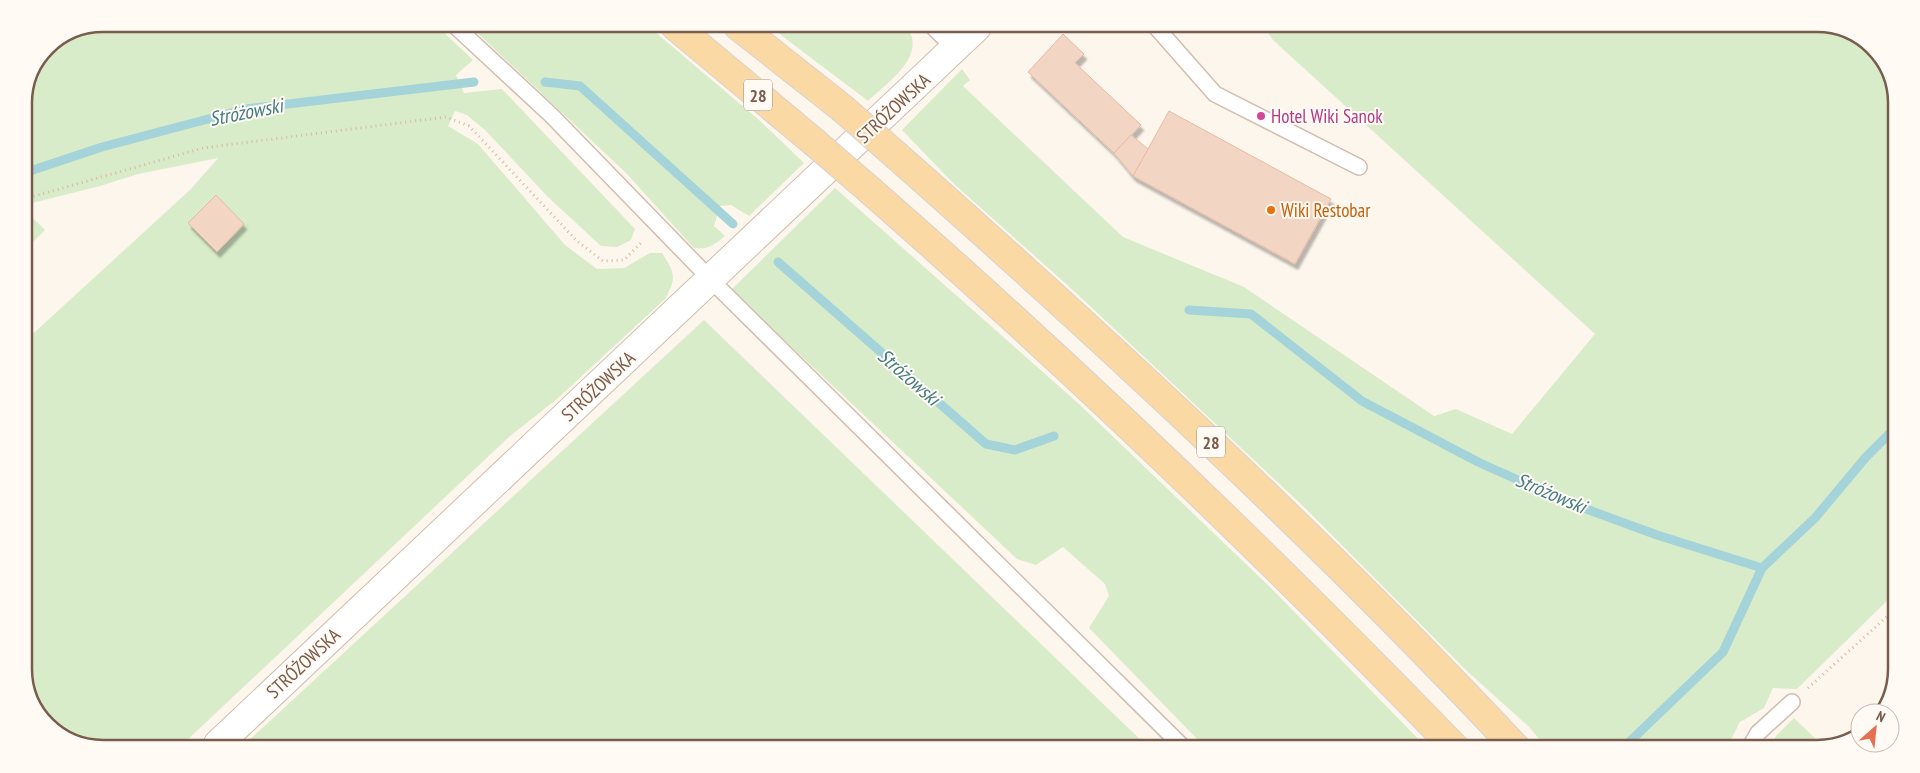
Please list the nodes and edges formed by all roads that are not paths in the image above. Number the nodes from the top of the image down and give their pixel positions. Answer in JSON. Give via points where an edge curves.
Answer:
{"nodes":[{"id":1,"x":462,"y":32,"type":"edge"},
{"id":2,"x":682,"y":32,"type":"edge"},
{"id":3,"x":746,"y":32,"type":"edge"},
{"id":4,"x":938,"y":32,"type":"edge"},
{"id":5,"x":973,"y":32,"type":"edge"},
{"id":6,"x":1160,"y":32,"type":"edge"},
{"id":7,"x":955,"y":49,"type":"junction"},
{"id":8,"x":1359,"y":167,"type":"dead end"},
{"id":9,"x":711,"y":279,"type":"junction"},
{"id":10,"x":1792,"y":702,"type":"road end"},
{"id":11,"x":222,"y":740,"type":"edge"},
{"id":12,"x":1177,"y":740,"type":"edge"},
{"id":13,"x":1447,"y":740,"type":"edge"},
{"id":14,"x":1508,"y":740,"type":"edge"},
{"id":15,"x":1754,"y":740,"type":"edge"}],
"edges":[{"from":1,"to":9,"type":"lane","via":[[551,115]]},
{"from":2,"to":13,"type":"main road","number":"28","bridge":true,"via":[[872,192],[1018,322],[1180,473]]},
{"from":3,"to":14,"type":"main road","number":"28","bridge":true,"via":[[842,108],[1066,307],[1241,471]]},
{"from":4,"to":7,"type":"lane"},
{"from":5,"to":7,"type":"street","name":"STRÓŻOWSKA"},
{"from":6,"to":8,"type":"lane","via":[[1215,94]]},
{"from":7,"to":9,"type":"street","name":"STRÓŻOWSKA"},
{"from":9,"to":11,"type":"street","name":"STRÓŻOWSKA"},
{"from":9,"to":12,"type":"lane"},
{"from":10,"to":15,"type":"lane"}]}
